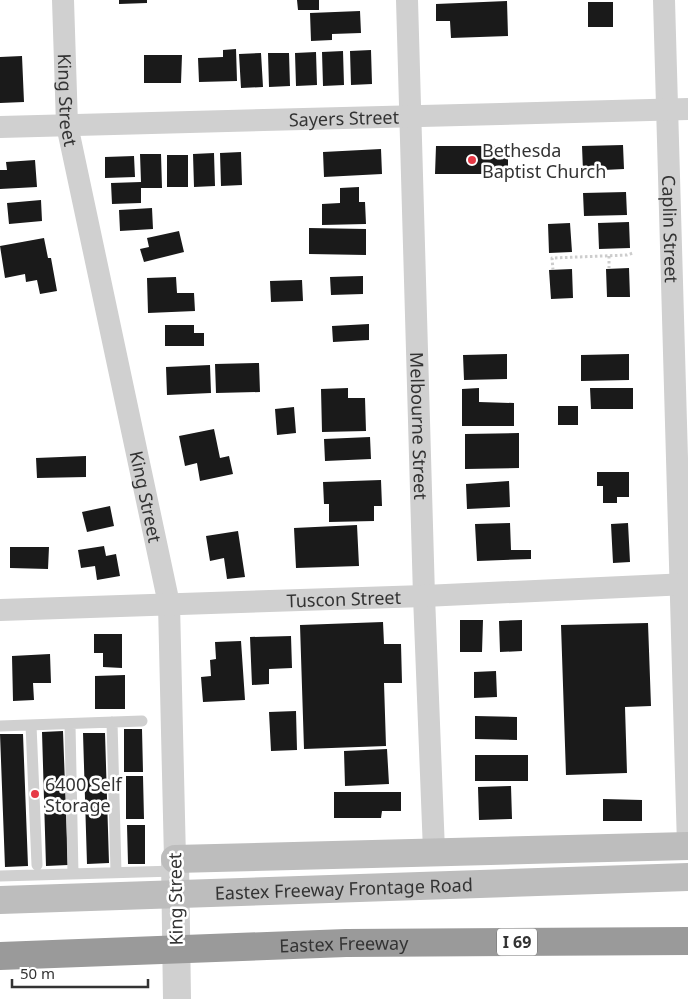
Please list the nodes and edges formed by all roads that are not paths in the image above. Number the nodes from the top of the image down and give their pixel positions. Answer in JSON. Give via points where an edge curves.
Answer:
{"nodes":[{"id":1,"x":63,"y":0,"type":"edge"},
{"id":2,"x":407,"y":0,"type":"edge"},
{"id":3,"x":664,"y":0,"type":"edge"},
{"id":4,"x":678,"y":109,"type":"edge"},
{"id":5,"x":411,"y":118,"type":"junction"},
{"id":6,"x":67,"y":125,"type":"junction"},
{"id":7,"x":0,"y":127,"type":"edge"},
{"id":8,"x":685,"y":584,"type":"edge"},
{"id":9,"x":424,"y":596,"type":"junction"},
{"id":10,"x":169,"y":604,"type":"junction"},
{"id":11,"x":0,"y":610,"type":"edge"},
{"id":12,"x":112,"y":722,"type":"junction"},
{"id":13,"x":142,"y":722,"type":"dead end"},
{"id":14,"x":70,"y":724,"type":"junction"},
{"id":15,"x":31,"y":725,"type":"junction"},
{"id":16,"x":0,"y":726,"type":"edge"},
{"id":17,"x":688,"y":846,"type":"edge"},
{"id":18,"x":434,"y":851,"type":"junction"},
{"id":19,"x":37,"y":865,"type":"dead end"},
{"id":20,"x":175,"y":865,"type":"junction"},
{"id":21,"x":116,"y":872,"type":"junction"},
{"id":22,"x":73,"y":874,"type":"junction"},
{"id":23,"x":0,"y":876,"type":"edge"},
{"id":24,"x":688,"y":877,"type":"edge"},
{"id":25,"x":0,"y":900,"type":"edge"},
{"id":26,"x":688,"y":941,"type":"edge"},
{"id":27,"x":0,"y":956,"type":"edge"},
{"id":28,"x":178,"y":999,"type":"edge"}],
"edges":[{"from":1,"to":6,"type":"street","name":"King Street"},
{"from":2,"to":5,"type":"street","name":"Melbourne Street"},
{"from":3,"to":4,"type":"street","name":"Caplin Street"},
{"from":4,"to":5,"type":"street","name":"Sayers Street"},
{"from":4,"to":8,"type":"street","name":"Caplin Street"},
{"from":5,"to":6,"type":"street","name":"Sayers Street"},
{"from":5,"to":9,"type":"street","name":"Melbourne Street"},
{"from":6,"to":7,"type":"street","name":"Sayers Street"},
{"from":6,"to":10,"type":"street","name":"King Street"},
{"from":8,"to":9,"type":"street","name":"Tuscon Street"},
{"from":8,"to":17,"type":"street","name":"Caplin Street"},
{"from":9,"to":10,"type":"street","name":"Tuscon Street"},
{"from":9,"to":18,"type":"street","name":"Melbourne Street"},
{"from":10,"to":11,"type":"street","name":"Tuscon Street"},
{"from":10,"to":20,"type":"street","name":"King Street"},
{"from":12,"to":13,"type":"lane"},
{"from":12,"to":14,"type":"lane"},
{"from":12,"to":21,"type":"lane"},
{"from":14,"to":15,"type":"lane"},
{"from":14,"to":22,"type":"lane"},
{"from":15,"to":16,"type":"lane"},
{"from":15,"to":19,"type":"lane"},
{"from":17,"to":18,"type":"main road"},
{"from":18,"to":20,"type":"main road"},
{"from":20,"to":21,"type":"lane"},
{"from":20,"to":28,"type":"street","name":"King Street"},
{"from":21,"to":22,"type":"lane"},
{"from":22,"to":23,"type":"lane"},
{"from":24,"to":25,"type":"main road","name":"Eastex Freeway Frontage Road"},
{"from":26,"to":27,"type":"highway","name":"Eastex Freeway","number":"I 69","via":[[346,943]]}]}
